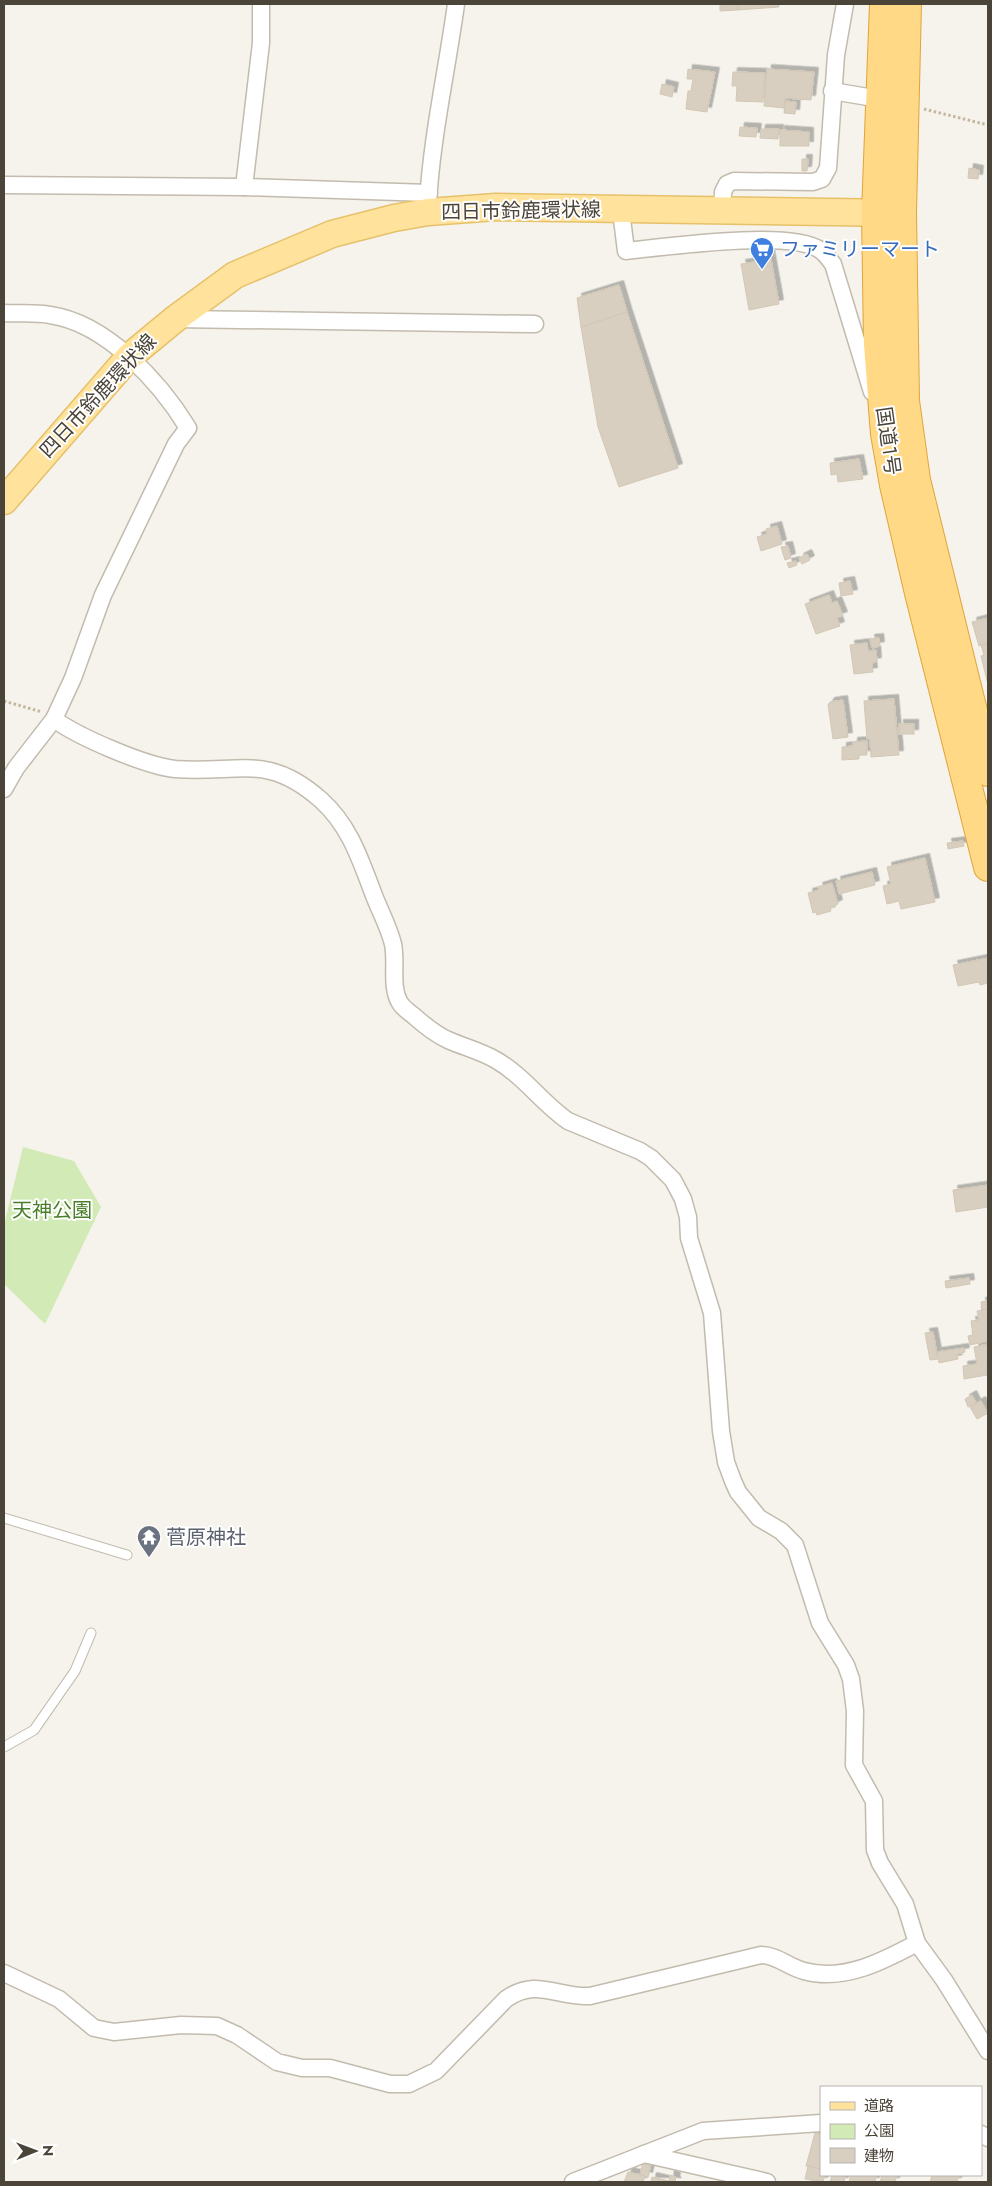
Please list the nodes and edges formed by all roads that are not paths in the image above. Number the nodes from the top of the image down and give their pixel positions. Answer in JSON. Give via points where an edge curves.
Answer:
{"nodes":[{"id":1,"x":261,"y":4,"type":"edge"},
{"id":2,"x":456,"y":4,"type":"edge"},
{"id":3,"x":845,"y":4,"type":"edge"},
{"id":4,"x":884,"y":4,"type":"edge"},
{"id":5,"x":907,"y":4,"type":"edge"},
{"id":6,"x":832,"y":91,"type":"junction"},
{"id":7,"x":892,"y":101,"type":"junction"},
{"id":8,"x":4,"y":185,"type":"edge"},
{"id":9,"x":244,"y":187,"type":"junction"},
{"id":10,"x":428,"y":203,"type":"junction"},
{"id":11,"x":621,"y":211,"type":"junction"},
{"id":12,"x":722,"y":212,"type":"junction"},
{"id":13,"x":889,"y":213,"type":"junction"},
{"id":14,"x":4,"y":313,"type":"edge"},
{"id":15,"x":175,"y":319,"type":"junction"},
{"id":16,"x":535,"y":324,"type":"dead end"},
{"id":17,"x":129,"y":357,"type":"junction"},
{"id":18,"x":885,"y":434,"type":"junction"},
{"id":19,"x":905,"y":483,"type":"junction"},
{"id":20,"x":4,"y":501,"type":"edge"},
{"id":21,"x":930,"y":590,"type":"junction"},
{"id":22,"x":54,"y":719,"type":"junction"},
{"id":23,"x":988,"y":772,"type":"edge"},
{"id":24,"x":4,"y":789,"type":"edge"},
{"id":25,"x":988,"y":866,"type":"edge"},
{"id":26,"x":4,"y":1518,"type":"edge"},
{"id":27,"x":127,"y":1554,"type":"dead end"},
{"id":28,"x":91,"y":1634,"type":"dead end"},
{"id":29,"x":4,"y":1747,"type":"edge"},
{"id":30,"x":918,"y":1943,"type":"junction"},
{"id":31,"x":4,"y":1973,"type":"edge"},
{"id":32,"x":988,"y":2051,"type":"edge"},
{"id":33,"x":820,"y":2123,"type":"edge"},
{"id":34,"x":644,"y":2154,"type":"junction"},
{"id":35,"x":573,"y":2182,"type":"edge"},
{"id":36,"x":767,"y":2182,"type":"edge"}],
"edges":[{"from":1,"to":9,"type":"street","via":[[261,43]]},
{"from":2,"to":10,"type":"street","via":[[447,72],[438,109]]},
{"from":3,"to":6,"type":"street"},
{"from":4,"to":7,"type":"highway","name":"国道1号"},
{"from":5,"to":7,"type":"highway","name":"国道1号"},
{"from":6,"to":7,"type":"street"},
{"from":6,"to":12,"type":"street","via":[[828,168],[822,179],[812,182],[734,181],[727,184],[723,192]]},
{"from":7,"to":13,"type":"highway","name":"国道1号"},
{"from":8,"to":9,"type":"street"},
{"from":9,"to":10,"type":"street"},
{"from":10,"to":11,"type":"main road","name":"四日市鈴鹿環状線"},
{"from":10,"to":15,"type":"main road","name":"四日市鈴鹿環状線","via":[[332,234],[235,275]]},
{"from":11,"to":12,"type":"main road","name":"四日市鈴鹿環状線"},
{"from":11,"to":18,"type":"street","via":[[626,251],[728,241],[799,242],[820,249],[833,264]]},
{"from":12,"to":13,"type":"main road","name":"四日市鈴鹿環状線"},
{"from":13,"to":18,"type":"highway","name":"国道1号","via":[[878,344]]},
{"from":13,"to":19,"type":"highway","name":"国道1号","via":[[905,401]]},
{"from":14,"to":17,"type":"street","via":[[50,315],[87,326]]},
{"from":15,"to":16,"type":"street"},
{"from":15,"to":17,"type":"main road","name":"四日市鈴鹿環状線"},
{"from":17,"to":20,"type":"main road","name":"四日市鈴鹿環状線"},
{"from":17,"to":22,"type":"street","via":[[171,401],[188,428],[176,444],[103,595],[73,678]]},
{"from":18,"to":19,"type":"highway","name":"国道1号"},
{"from":19,"to":21,"type":"highway","name":"国道1号"},
{"from":21,"to":23,"type":"highway","name":"国道1号"},
{"from":21,"to":25,"type":"highway","name":"国道1号"},
{"from":22,"to":24,"type":"street"},
{"from":22,"to":30,"type":"street","via":[[81,736],[160,766],[176,769],[266,768],[300,784],[322,801],[344,825],[356,848],[392,943],[395,986],[400,1004],[428,1028],[513,1070],[568,1121],[640,1151],[673,1180],[683,1199],[689,1238],[712,1313],[726,1462],[733,1481],[759,1518],[782,1531],[795,1545],[820,1623],[846,1665],[855,1695],[854,1765],[874,1801],[875,1850],[905,1904]]},
{"from":26,"to":27,"type":"lane"},
{"from":28,"to":29,"type":"lane","via":[[75,1671],[34,1730]]},
{"from":30,"to":31,"type":"street","via":[[871,1966],[831,1974],[806,1972],[771,1955],[761,1955],[590,1996],[576,1997],[544,1988],[528,1988],[506,1999],[436,2070],[409,2084],[390,2084],[330,2068],[289,2066],[217,2026],[181,2025],[114,2032],[94,2028],[59,1999]]},
{"from":30,"to":32,"type":"street"},
{"from":33,"to":34,"type":"street","via":[[703,2131]]},
{"from":34,"to":35,"type":"street"},
{"from":34,"to":36,"type":"street"}]}
